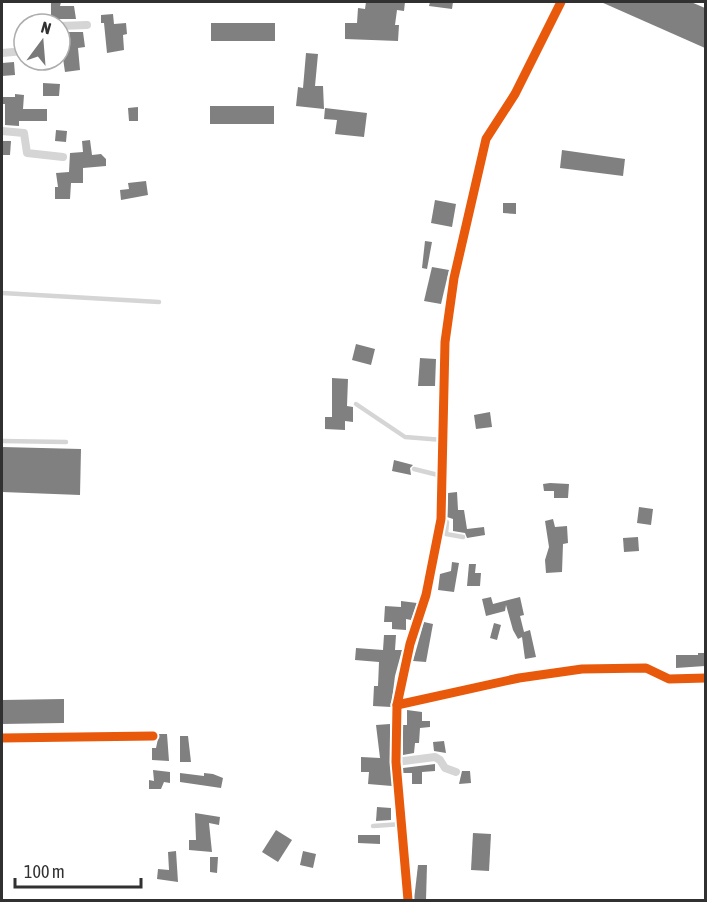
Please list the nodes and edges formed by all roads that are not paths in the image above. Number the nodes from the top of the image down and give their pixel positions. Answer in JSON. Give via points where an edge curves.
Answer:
{"nodes":[{"id":1,"x":561,"y":2,"type":"edge"},
{"id":2,"x":87,"y":25,"type":"dead end"},
{"id":3,"x":72,"y":26,"type":"edge"},
{"id":4,"x":2,"y":130,"type":"edge"},
{"id":5,"x":63,"y":157,"type":"dead end"},
{"id":6,"x":2,"y":293,"type":"edge"},
{"id":7,"x":159,"y":302,"type":"dead end"},
{"id":8,"x":356,"y":404,"type":"dead end"},
{"id":9,"x":443,"y":440,"type":"junction"},
{"id":10,"x":2,"y":441,"type":"edge"},
{"id":11,"x":66,"y":442,"type":"dead end"},
{"id":12,"x":414,"y":469,"type":"dead end"},
{"id":13,"x":442,"y":476,"type":"junction"},
{"id":14,"x":441,"y":519,"type":"junction"},
{"id":15,"x":462,"y":537,"type":"dead end"},
{"id":16,"x":705,"y":678,"type":"edge"},
{"id":17,"x":397,"y":705,"type":"junction"},
{"id":18,"x":153,"y":736,"type":"dead end"},
{"id":19,"x":2,"y":738,"type":"edge"},
{"id":20,"x":396,"y":762,"type":"junction"},
{"id":21,"x":456,"y":772,"type":"dead end"},
{"id":22,"x":402,"y":825,"type":"junction"},
{"id":23,"x":373,"y":826,"type":"dead end"},
{"id":24,"x":408,"y":900,"type":"edge"}],
"edges":[{"from":1,"to":9,"type":"street","via":[[515,94],[486,139],[449,309]]},
{"from":2,"to":3,"type":"street"},
{"from":4,"to":5,"type":"street","via":[[24,133],[27,153]]},
{"from":6,"to":7,"type":"lane"},
{"from":8,"to":9,"type":"lane","via":[[405,437]]},
{"from":9,"to":13,"type":"street"},
{"from":10,"to":11,"type":"lane"},
{"from":12,"to":13,"type":"lane"},
{"from":13,"to":14,"type":"street"},
{"from":14,"to":15,"type":"lane","via":[[447,522],[446,534]]},
{"from":14,"to":17,"type":"street"},
{"from":16,"to":17,"type":"street","via":[[669,679],[646,668],[582,669],[519,678]]},
{"from":17,"to":20,"type":"street"},
{"from":18,"to":19,"type":"street"},
{"from":20,"to":21,"type":"street","via":[[435,757],[445,768]]},
{"from":20,"to":22,"type":"street"},
{"from":22,"to":23,"type":"lane"},
{"from":22,"to":24,"type":"street"}]}
